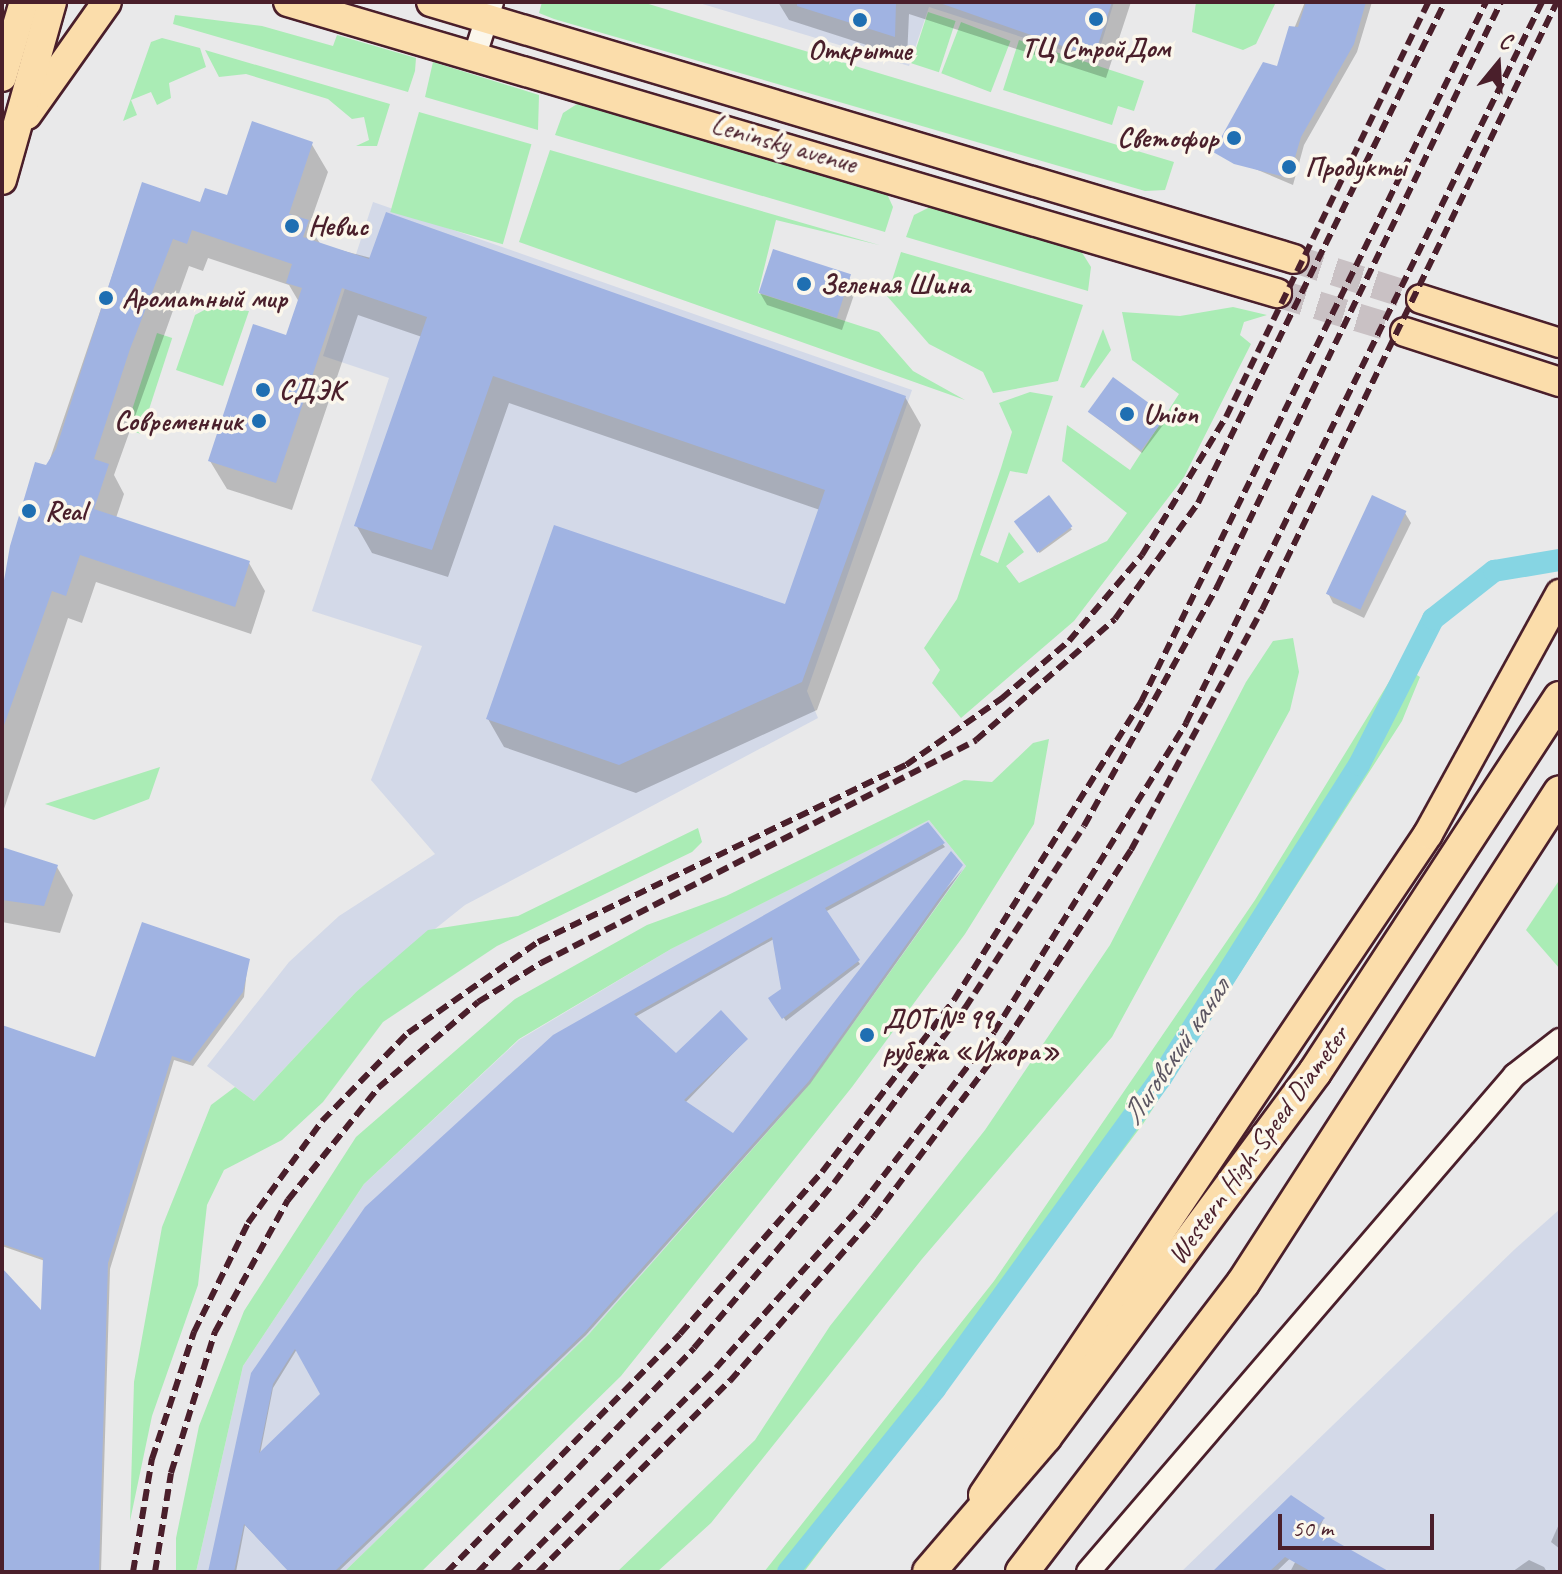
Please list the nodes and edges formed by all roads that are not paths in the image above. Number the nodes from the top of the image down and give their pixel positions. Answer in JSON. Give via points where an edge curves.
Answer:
{"nodes":[{"id":1,"x":24,"y":2,"type":"edge"},
{"id":2,"x":52,"y":2,"type":"edge"},
{"id":3,"x":107,"y":2,"type":"edge"},
{"id":4,"x":288,"y":2,"type":"edge"},
{"id":5,"x":431,"y":2,"type":"edge"},
{"id":6,"x":490,"y":10,"type":"edge"},
{"id":7,"x":475,"y":55,"type":"junction"},
{"id":8,"x":2,"y":77,"type":"edge"},
{"id":9,"x":20,"y":126,"type":"junction"},
{"id":10,"x":2,"y":180,"type":"edge"},
{"id":11,"x":1294,"y":259,"type":"tunnel mouth"},
{"id":12,"x":1277,"y":293,"type":"tunnel mouth"},
{"id":13,"x":1421,"y":299,"type":"tunnel mouth"},
{"id":14,"x":1405,"y":332,"type":"tunnel mouth"},
{"id":15,"x":1560,"y":343,"type":"edge"},
{"id":16,"x":1560,"y":382,"type":"edge"},
{"id":17,"x":1560,"y":594,"type":"edge"},
{"id":18,"x":1560,"y":698,"type":"edge"},
{"id":19,"x":1560,"y":792,"type":"edge"},
{"id":20,"x":1560,"y":799,"type":"edge"},
{"id":21,"x":1539,"y":824,"type":"junction"},
{"id":22,"x":1560,"y":1040,"type":"edge"},
{"id":23,"x":956,"y":1540,"type":"junction"},
{"id":24,"x":929,"y":1572,"type":"edge"},
{"id":25,"x":1022,"y":1572,"type":"edge"},
{"id":26,"x":1088,"y":1572,"type":"edge"}],
"edges":[{"from":1,"to":8,"type":"main road"},
{"from":2,"to":9,"type":"main road"},
{"from":3,"to":9,"type":"main road"},
{"from":4,"to":7,"type":"main road","name":"Leninsky avenue"},
{"from":5,"to":6,"type":"main road","name":"Leninsky avenue"},
{"from":6,"to":7,"type":"street"},
{"from":6,"to":11,"type":"main road","name":"Leninsky avenue"},
{"from":7,"to":12,"type":"main road","name":"Leninsky avenue"},
{"from":9,"to":10,"type":"main road"},
{"from":13,"to":15,"type":"main road"},
{"from":14,"to":16,"type":"main road"},
{"from":17,"to":23,"type":"main road","via":[[1428,834],[1026,1422]]},
{"from":18,"to":23,"type":"highway","name":"Western High-Speed Diameter","via":[[1315,1072],[1045,1437]]},
{"from":19,"to":21,"type":"highway","name":"Western High-Speed Diameter"},
{"from":20,"to":21,"type":"main road"},
{"from":21,"to":25,"type":"highway","name":"Western High-Speed Diameter","via":[[1243,1283]]},
{"from":22,"to":26,"type":"street","via":[[1515,1075]]},
{"from":23,"to":24,"type":"highway","name":"Western High-Speed Diameter"}]}
